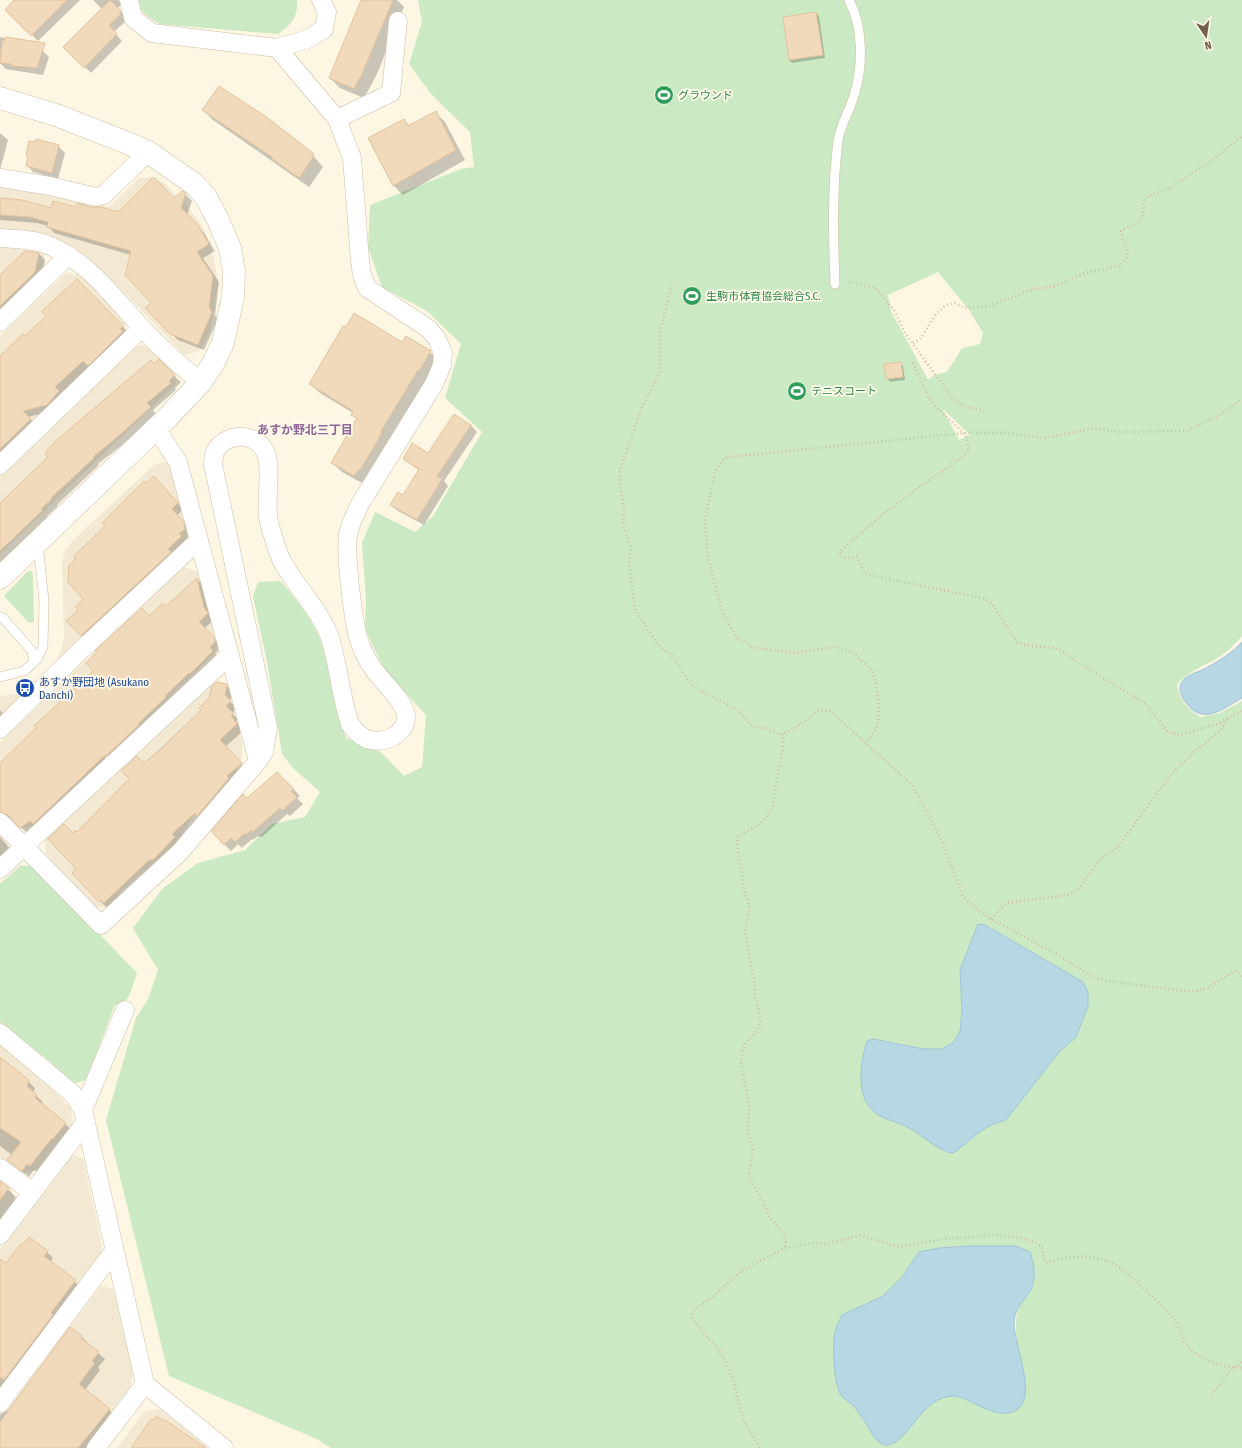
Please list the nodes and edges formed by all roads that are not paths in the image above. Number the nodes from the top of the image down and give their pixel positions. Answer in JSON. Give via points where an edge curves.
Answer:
{"nodes":[{"id":1,"x":129,"y":0,"type":"edge"},
{"id":2,"x":321,"y":0,"type":"edge"},
{"id":3,"x":849,"y":0,"type":"edge"},
{"id":4,"x":398,"y":21,"type":"dead end"},
{"id":5,"x":277,"y":48,"type":"junction"},
{"id":6,"x":0,"y":98,"type":"edge"},
{"id":7,"x":337,"y":120,"type":"junction"},
{"id":8,"x":148,"y":152,"type":"junction"},
{"id":9,"x":0,"y":178,"type":"edge"},
{"id":10,"x":0,"y":238,"type":"edge"},
{"id":11,"x":69,"y":255,"type":"junction"},
{"id":12,"x":835,"y":284,"type":"road end"},
{"id":13,"x":0,"y":322,"type":"edge"},
{"id":14,"x":142,"y":328,"type":"junction"},
{"id":15,"x":201,"y":382,"type":"junction"},
{"id":16,"x":156,"y":428,"type":"junction"},
{"id":17,"x":0,"y":465,"type":"edge"},
{"id":18,"x":38,"y":541,"type":"junction"},
{"id":19,"x":198,"y":541,"type":"junction"},
{"id":20,"x":0,"y":578,"type":"edge"},
{"id":21,"x":0,"y":617,"type":"edge"},
{"id":22,"x":230,"y":655,"type":"junction"},
{"id":23,"x":34,"y":662,"type":"junction"},
{"id":24,"x":0,"y":677,"type":"edge"},
{"id":25,"x":0,"y":729,"type":"edge"},
{"id":26,"x":258,"y":761,"type":"junction"},
{"id":27,"x":0,"y":822,"type":"edge"},
{"id":28,"x":24,"y":845,"type":"junction"},
{"id":29,"x":0,"y":869,"type":"edge"},
{"id":30,"x":125,"y":1010,"type":"dead end"},
{"id":31,"x":0,"y":1033,"type":"edge"},
{"id":32,"x":84,"y":1116,"type":"junction"},
{"id":33,"x":0,"y":1168,"type":"edge"},
{"id":34,"x":32,"y":1192,"type":"junction"},
{"id":35,"x":0,"y":1234,"type":"edge"},
{"id":36,"x":114,"y":1251,"type":"junction"},
{"id":37,"x":145,"y":1384,"type":"junction"},
{"id":38,"x":0,"y":1403,"type":"edge"},
{"id":39,"x":96,"y":1448,"type":"edge"},
{"id":40,"x":224,"y":1448,"type":"edge"}],
"edges":[{"from":1,"to":5,"type":"street","via":[[133,18],[152,33]]},
{"from":2,"to":5,"type":"street","via":[[327,12],[324,29],[308,39]]},
{"from":3,"to":12,"type":"lane","via":[[857,22],[860,54],[855,92],[838,139],[832,216]]},
{"from":4,"to":7,"type":"street","via":[[390,93]]},
{"from":5,"to":7,"type":"street"},
{"from":6,"to":8,"type":"street","via":[[56,115]]},
{"from":7,"to":26,"type":"street","via":[[352,158],[360,260],[367,288],[429,329],[443,353],[442,365],[434,384],[360,504],[350,523],[348,537],[348,562],[358,637],[364,655],[383,683],[404,707],[406,718],[396,735],[388,740],[366,739],[350,724],[329,635],[321,618],[278,552],[269,522],[266,452],[259,442],[247,437],[235,437],[223,443],[216,451],[213,464],[268,727],[264,752]]},
{"from":8,"to":9,"type":"street","via":[[104,195],[96,197]]},
{"from":8,"to":15,"type":"street","via":[[193,184],[206,197],[230,248],[234,271],[233,297],[228,321],[223,344]]},
{"from":10,"to":11,"type":"street","via":[[47,244]]},
{"from":11,"to":13,"type":"street"},
{"from":11,"to":14,"type":"street","via":[[98,278]]},
{"from":14,"to":15,"type":"street"},
{"from":14,"to":17,"type":"street"},
{"from":15,"to":16,"type":"street"},
{"from":16,"to":18,"type":"street"},
{"from":16,"to":19,"type":"street","via":[[178,462]]},
{"from":18,"to":20,"type":"street"},
{"from":18,"to":23,"type":"lane","via":[[44,601],[44,647]]},
{"from":19,"to":22,"type":"street"},
{"from":19,"to":25,"type":"street"},
{"from":21,"to":23,"type":"lane","via":[[32,651]]},
{"from":22,"to":26,"type":"street"},
{"from":22,"to":28,"type":"street"},
{"from":23,"to":24,"type":"lane","via":[[24,671]]},
{"from":26,"to":28,"type":"street","via":[[180,852],[101,925]]},
{"from":27,"to":28,"type":"street"},
{"from":28,"to":29,"type":"street"},
{"from":30,"to":32,"type":"street"},
{"from":31,"to":32,"type":"street","via":[[73,1094]]},
{"from":32,"to":34,"type":"street"},
{"from":32,"to":36,"type":"street"},
{"from":33,"to":34,"type":"street"},
{"from":34,"to":35,"type":"street"},
{"from":36,"to":37,"type":"street"},
{"from":36,"to":38,"type":"street"},
{"from":37,"to":39,"type":"street"},
{"from":37,"to":40,"type":"street"}]}
